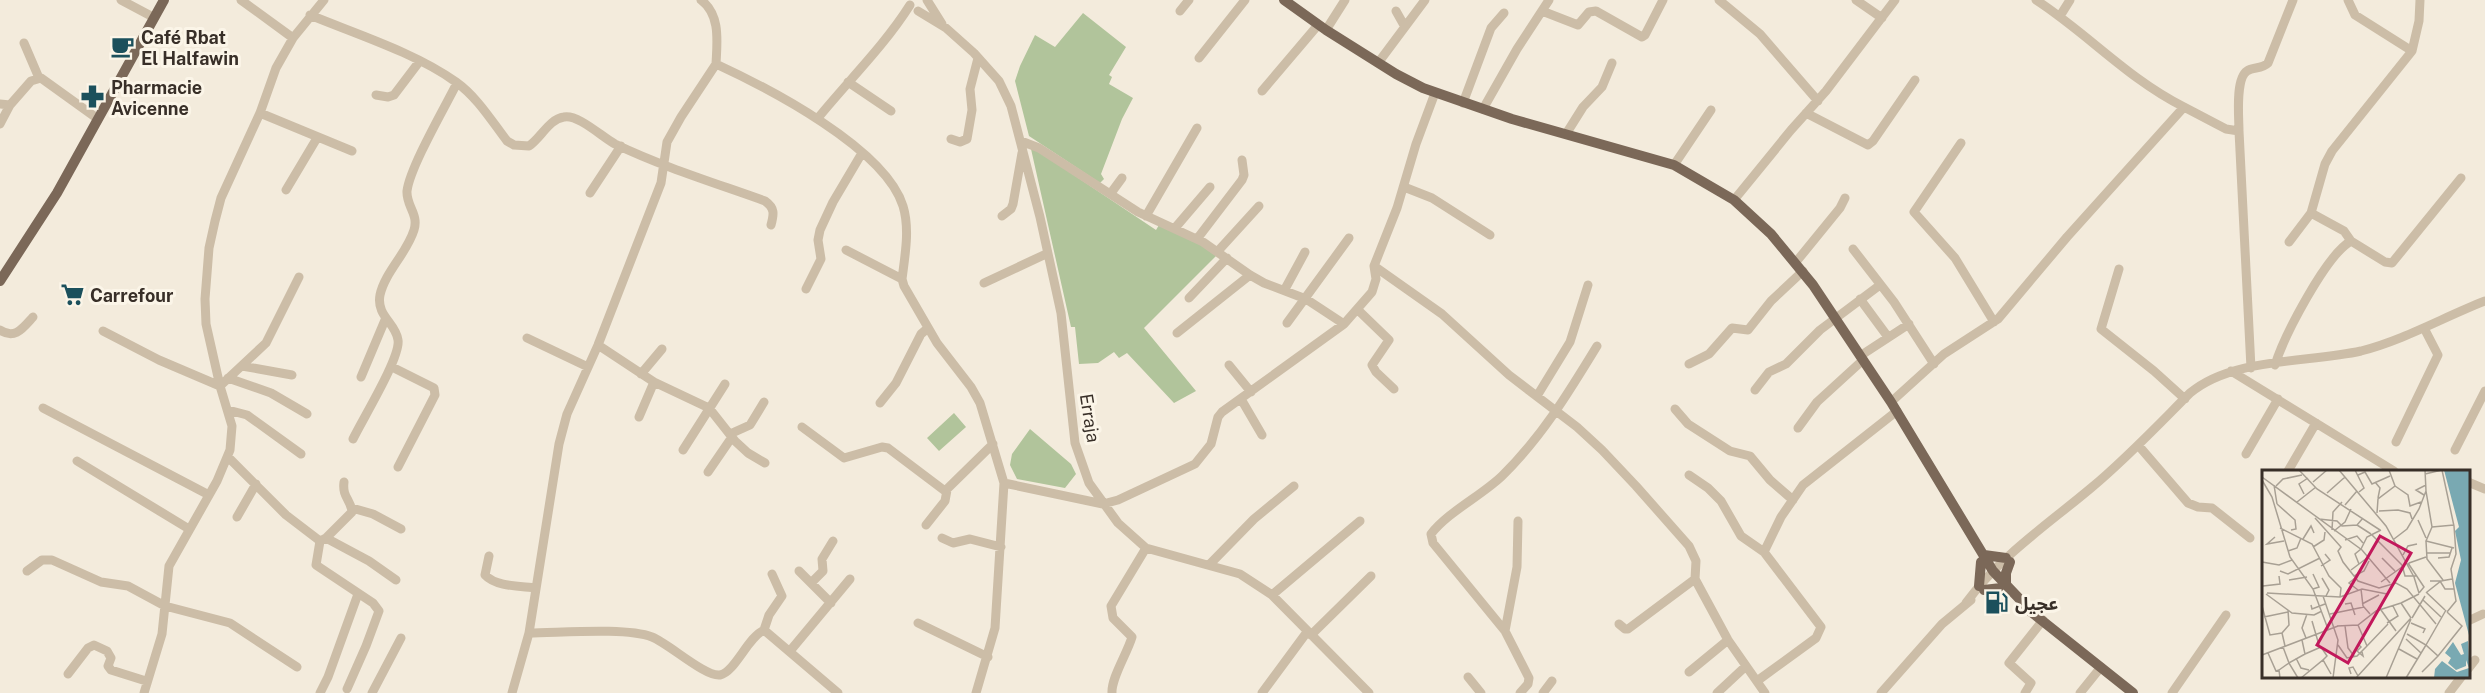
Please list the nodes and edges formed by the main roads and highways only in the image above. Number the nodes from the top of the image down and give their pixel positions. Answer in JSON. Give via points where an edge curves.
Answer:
{"nodes":[{"id":1,"x":164,"y":0,"type":"edge"},
{"id":2,"x":1284,"y":0,"type":"edge"},
{"id":3,"x":0,"y":281,"type":"edge"},
{"id":4,"x":1982,"y":559,"type":"junction"},
{"id":5,"x":1997,"y":580,"type":"junction"},
{"id":6,"x":2133,"y":693,"type":"edge"}],
"edges":[{"from":1,"to":3,"type":"main road","via":[[57,193]]},
{"from":2,"to":4,"type":"main road","via":[[1378,63],[1435,93],[1674,165],[1734,200],[1771,234],[1835,318],[1894,406]]},
{"from":4,"to":5,"type":"main road"},
{"from":4,"to":5,"type":"main road","via":[[1982,588]]},
{"from":4,"to":5,"type":"main road","via":[[2008,560],[2006,573]]},
{"from":5,"to":6,"type":"main road"}]}
